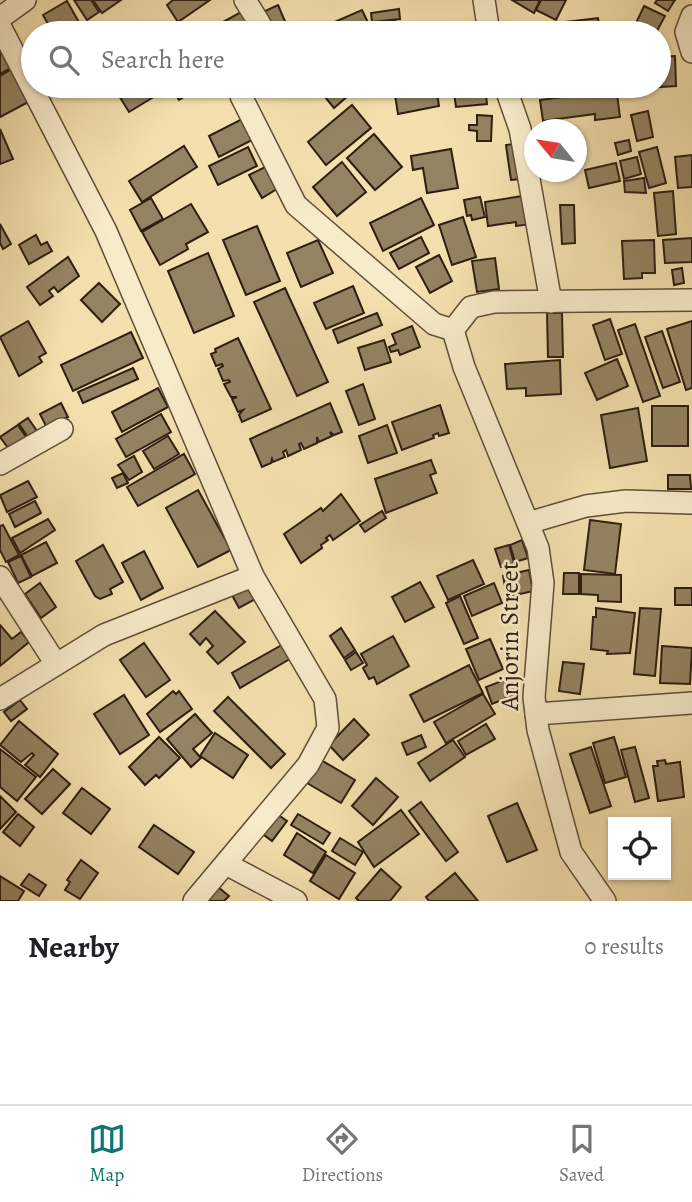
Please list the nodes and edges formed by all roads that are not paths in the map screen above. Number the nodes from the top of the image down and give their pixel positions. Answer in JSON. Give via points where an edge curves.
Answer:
{"nodes":[{"id":1,"x":25,"y":0,"type":"edge"},
{"id":2,"x":245,"y":0,"type":"edge"},
{"id":3,"x":484,"y":0,"type":"edge"},
{"id":4,"x":692,"y":16,"type":"edge"},
{"id":5,"x":0,"y":18,"type":"edge"},
{"id":6,"x":258,"y":21,"type":"edge"},
{"id":7,"x":487,"y":21,"type":"edge"},
{"id":8,"x":0,"y":26,"type":"edge"},
{"id":9,"x":692,"y":52,"type":"edge"},
{"id":10,"x":21,"y":67,"type":"edge"},
{"id":11,"x":37,"y":98,"type":"edge"},
{"id":12,"x":242,"y":98,"type":"edge"},
{"id":13,"x":509,"y":98,"type":"edge"},
{"id":14,"x":692,"y":300,"type":"edge"},
{"id":15,"x":551,"y":302,"type":"junction"},
{"id":16,"x":453,"y":330,"type":"junction"},
{"id":17,"x":62,"y":429,"type":"dead end"},
{"id":18,"x":0,"y":464,"type":"edge"},
{"id":19,"x":692,"y":503,"type":"edge"},
{"id":20,"x":528,"y":523,"type":"junction"},
{"id":21,"x":253,"y":576,"type":"junction"},
{"id":22,"x":0,"y":577,"type":"edge"},
{"id":23,"x":56,"y":664,"type":"junction"},
{"id":24,"x":0,"y":699,"type":"edge"},
{"id":25,"x":692,"y":703,"type":"edge"},
{"id":26,"x":536,"y":714,"type":"junction"},
{"id":27,"x":226,"y":864,"type":"junction"},
{"id":28,"x":194,"y":901,"type":"edge"},
{"id":29,"x":296,"y":901,"type":"edge"},
{"id":30,"x":605,"y":901,"type":"edge"}],
"edges":[{"from":1,"to":5,"type":"street"},
{"from":2,"to":6,"type":"street"},
{"from":3,"to":7,"type":"street"},
{"from":4,"to":9,"type":"street","via":[[686,32]]},
{"from":8,"to":10,"type":"street"},
{"from":11,"to":21,"type":"street","via":[[106,231]]},
{"from":12,"to":16,"type":"street","via":[[296,205],[434,324]]},
{"from":13,"to":15,"type":"street","via":[[520,129]]},
{"from":14,"to":15,"type":"street"},
{"from":15,"to":16,"type":"street","via":[[494,302],[471,307]]},
{"from":16,"to":20,"type":"street","name":"Anjorin Street"},
{"from":17,"to":18,"type":"street"},
{"from":19,"to":20,"type":"street","via":[[613,502]]},
{"from":20,"to":26,"type":"street","name":"Anjorin Street","via":[[538,548],[543,583]]},
{"from":21,"to":23,"type":"street","via":[[104,635]]},
{"from":21,"to":27,"type":"street","via":[[325,699],[328,728],[308,765]]},
{"from":22,"to":23,"type":"street"},
{"from":23,"to":24,"type":"street"},
{"from":25,"to":26,"type":"street"},
{"from":26,"to":30,"type":"street","name":"Anjorin Street","via":[[571,852]]},
{"from":27,"to":28,"type":"street"},
{"from":27,"to":29,"type":"street"}]}
